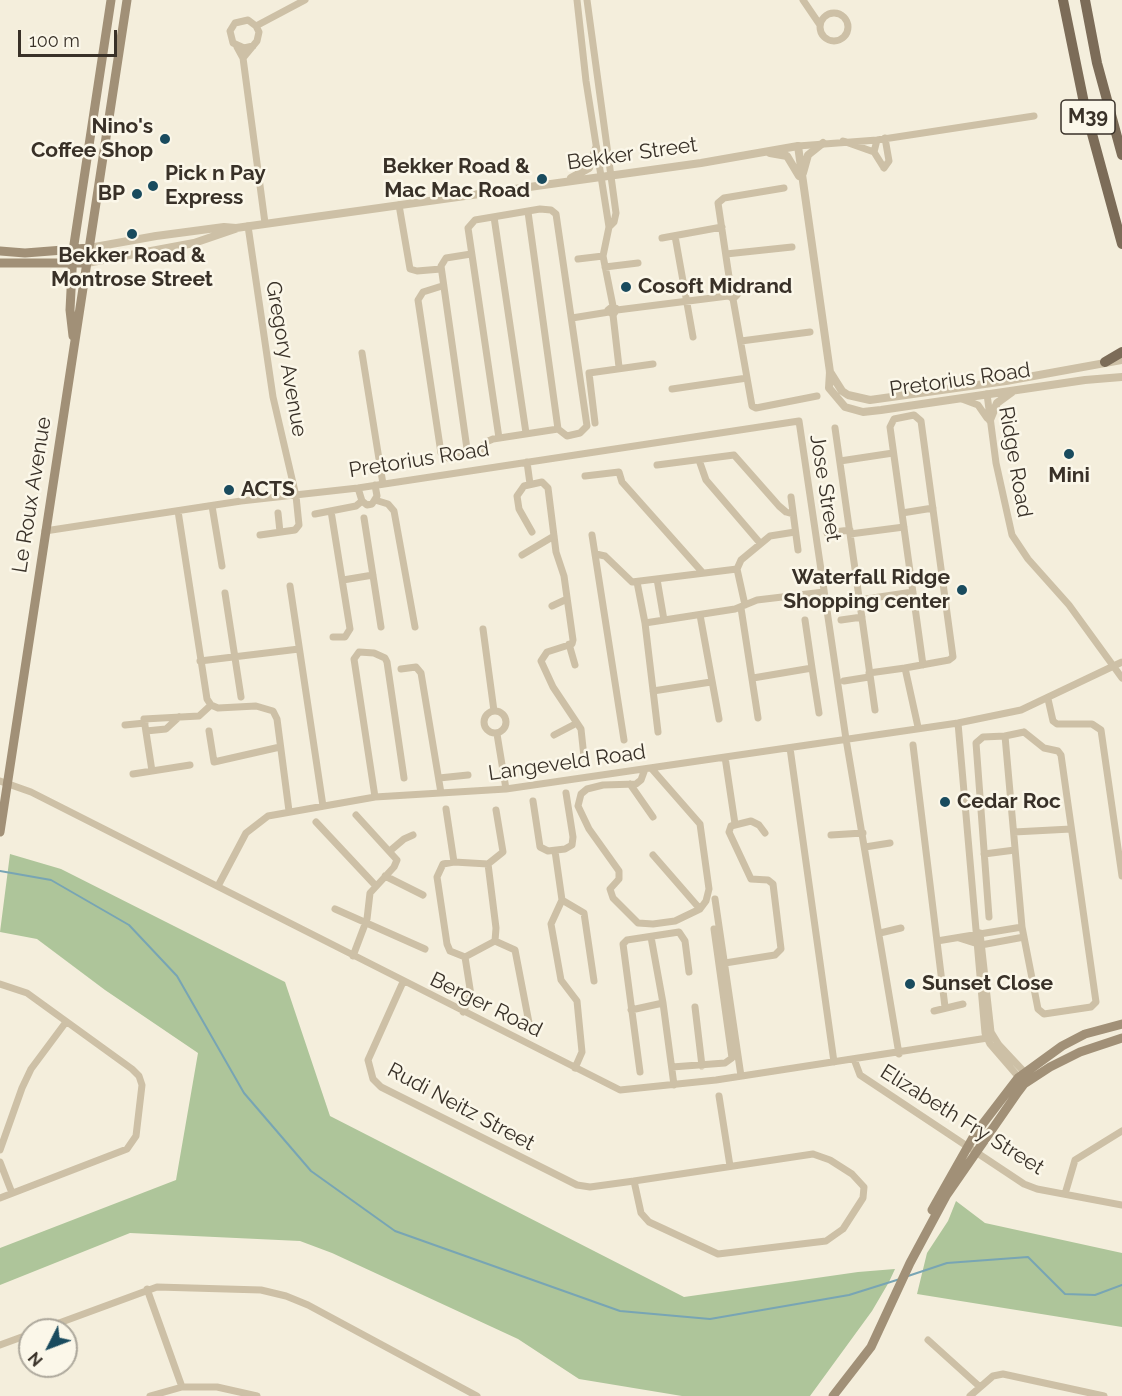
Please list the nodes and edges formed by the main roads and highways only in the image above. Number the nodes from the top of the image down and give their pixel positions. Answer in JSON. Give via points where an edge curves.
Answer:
{"nodes":[{"id":1,"x":111,"y":0,"type":"edge"},
{"id":2,"x":127,"y":0,"type":"edge"},
{"id":3,"x":1063,"y":0,"type":"edge"},
{"id":4,"x":1085,"y":0,"type":"edge"},
{"id":5,"x":1122,"y":155,"type":"edge"},
{"id":6,"x":1122,"y":244,"type":"edge"},
{"id":7,"x":89,"y":248,"type":"junction"},
{"id":8,"x":0,"y":251,"type":"edge"},
{"id":9,"x":73,"y":251,"type":"junction"},
{"id":10,"x":0,"y":263,"type":"edge"},
{"id":11,"x":87,"y":263,"type":"junction"},
{"id":12,"x":72,"y":264,"type":"junction"},
{"id":13,"x":74,"y":342,"type":"junction"},
{"id":14,"x":1122,"y":352,"type":"edge"},
{"id":15,"x":1106,"y":362,"type":"road end"},
{"id":16,"x":4,"y":781,"type":"edge"},
{"id":17,"x":0,"y":832,"type":"edge"},
{"id":18,"x":1122,"y":1024,"type":"edge"},
{"id":19,"x":1122,"y":1038,"type":"edge"},
{"id":20,"x":1024,"y":1078,"type":"junction"},
{"id":21,"x":832,"y":1396,"type":"edge"}],
"edges":[{"from":1,"to":9,"type":"main road","name":"Le Roux Avenue"},
{"from":2,"to":7,"type":"main road","name":"Le Roux Avenue"},
{"from":3,"to":6,"type":"main road","number":"M39","via":[[1085,108]]},
{"from":4,"to":5,"type":"main road","number":"M39"},
{"from":7,"to":9,"type":"main road"},
{"from":7,"to":11,"type":"main road","name":"Le Roux Avenue"},
{"from":8,"to":9,"type":"main road"},
{"from":9,"to":12,"type":"main road","name":"Le Roux Avenue"},
{"from":10,"to":12,"type":"main road"},
{"from":11,"to":12,"type":"main road"},
{"from":11,"to":13,"type":"main road","name":"Le Roux Avenue"},
{"from":12,"to":13,"type":"main road","name":"Le Roux Avenue","via":[[70,310]]},
{"from":13,"to":16,"type":"main road","name":"Le Roux Avenue"},
{"from":14,"to":15,"type":"main road"},
{"from":16,"to":17,"type":"main road","name":"Le Roux Avenue"},
{"from":18,"to":20,"type":"main road","via":[[1085,1034],[1054,1051]]},
{"from":19,"to":20,"type":"main road"},
{"from":20,"to":21,"type":"main road","via":[[940,1193],[871,1347]]}]}
